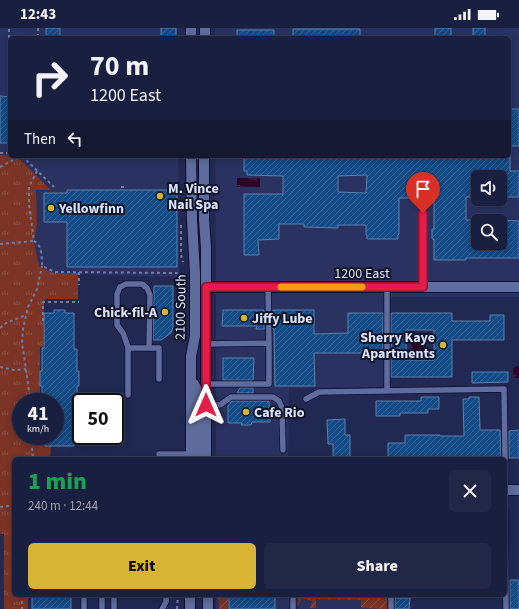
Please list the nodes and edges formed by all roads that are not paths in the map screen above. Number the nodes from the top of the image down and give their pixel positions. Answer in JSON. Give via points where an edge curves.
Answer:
{"nodes":[{"id":1,"x":191,"y":158,"type":"edge"},
{"id":2,"x":204,"y":158,"type":"edge"},
{"id":3,"x":191,"y":168,"type":"junction"},
{"id":4,"x":423,"y":198,"type":"dead end"},
{"id":5,"x":204,"y":220,"type":"junction"},
{"id":6,"x":206,"y":287,"type":"junction"},
{"id":7,"x":268,"y":287,"type":"junction"},
{"id":8,"x":387,"y":287,"type":"junction"},
{"id":9,"x":423,"y":287,"type":"junction"},
{"id":10,"x":519,"y":287,"type":"edge"},
{"id":11,"x":269,"y":343,"type":"junction"},
{"id":12,"x":206,"y":344,"type":"junction"},
{"id":13,"x":128,"y":348,"type":"junction"},
{"id":14,"x":149,"y":348,"type":"junction"},
{"id":15,"x":159,"y":379,"type":"dead end"},
{"id":16,"x":206,"y":384,"type":"junction"},
{"id":17,"x":387,"y":391,"type":"junction"},
{"id":18,"x":128,"y":395,"type":"dead end"},
{"id":19,"x":306,"y":400,"type":"dead end"},
{"id":20,"x":206,"y":405,"type":"junction"},
{"id":21,"x":283,"y":450,"type":"dead end"},
{"id":22,"x":159,"y":454,"type":"dead end"},
{"id":23,"x":193,"y":457,"type":"edge"},
{"id":24,"x":206,"y":457,"type":"edge"},
{"id":25,"x":504,"y":457,"type":"edge"},
{"id":26,"x":507,"y":490,"type":"edge"},
{"id":27,"x":519,"y":490,"type":"edge"},
{"id":28,"x":84,"y":597,"type":"edge"},
{"id":29,"x":102,"y":597,"type":"edge"},
{"id":30,"x":114,"y":597,"type":"edge"},
{"id":31,"x":166,"y":597,"type":"edge"},
{"id":32,"x":190,"y":597,"type":"edge"},
{"id":33,"x":208,"y":597,"type":"edge"},
{"id":34,"x":293,"y":597,"type":"edge"},
{"id":35,"x":391,"y":597,"type":"edge"},
{"id":36,"x":505,"y":597,"type":"edge"},
{"id":37,"x":84,"y":609,"type":"edge"},
{"id":38,"x":102,"y":609,"type":"edge"},
{"id":39,"x":114,"y":609,"type":"edge"},
{"id":40,"x":162,"y":609,"type":"edge"},
{"id":41,"x":190,"y":609,"type":"edge"},
{"id":42,"x":208,"y":609,"type":"edge"},
{"id":43,"x":293,"y":609,"type":"edge"},
{"id":44,"x":391,"y":609,"type":"edge"},
{"id":45,"x":506,"y":609,"type":"edge"}],
"edges":[{"from":1,"to":3,"type":"main road","name":"2100 South"},
{"from":2,"to":5,"type":"main road","name":"2100 South"},
{"from":3,"to":5,"type":"main road","via":[[196,169],[198,173],[198,211]]},
{"from":3,"to":23,"type":"main road","name":"2100 South","via":[[194,274],[194,336],[191,356]]},
{"from":4,"to":9,"type":"lane"},
{"from":5,"to":6,"type":"main road","name":"2100 South"},
{"from":6,"to":7,"type":"main road","name":"1200 East"},
{"from":6,"to":12,"type":"main road","name":"2100 South"},
{"from":7,"to":8,"type":"main road","name":"1200 East"},
{"from":7,"to":11,"type":"lane"},
{"from":8,"to":9,"type":"main road","name":"1200 East"},
{"from":8,"to":17,"type":"lane"},
{"from":9,"to":10,"type":"main road","name":"1200 East"},
{"from":11,"to":12,"type":"lane"},
{"from":11,"to":16,"type":"lane","via":[[269,384]]},
{"from":12,"to":16,"type":"main road","name":"2100 South"},
{"from":13,"to":14,"type":"lane"},
{"from":13,"to":14,"type":"lane","via":[[117,325],[117,294],[120,287],[126,284],[142,284],[150,295]]},
{"from":13,"to":18,"type":"lane"},
{"from":14,"to":15,"type":"lane","via":[[159,348]]},
{"from":16,"to":20,"type":"main road","name":"2100 South"},
{"from":17,"to":19,"type":"lane","via":[[319,392]]},
{"from":17,"to":25,"type":"lane","via":[[504,389]]},
{"from":20,"to":21,"type":"lane","via":[[220,405],[231,397],[273,397],[279,401],[282,408]]},
{"from":20,"to":24,"type":"main road","name":"2100 South"},
{"from":22,"to":23,"type":"lane"},
{"from":26,"to":27,"type":"main road"},
{"from":28,"to":37,"type":"lane"},
{"from":29,"to":38,"type":"lane"},
{"from":30,"to":39,"type":"lane"},
{"from":31,"to":40,"type":"lane"},
{"from":32,"to":41,"type":"main road"},
{"from":33,"to":42,"type":"main road"},
{"from":34,"to":43,"type":"lane"},
{"from":35,"to":44,"type":"lane"},
{"from":36,"to":45,"type":"lane"}]}
